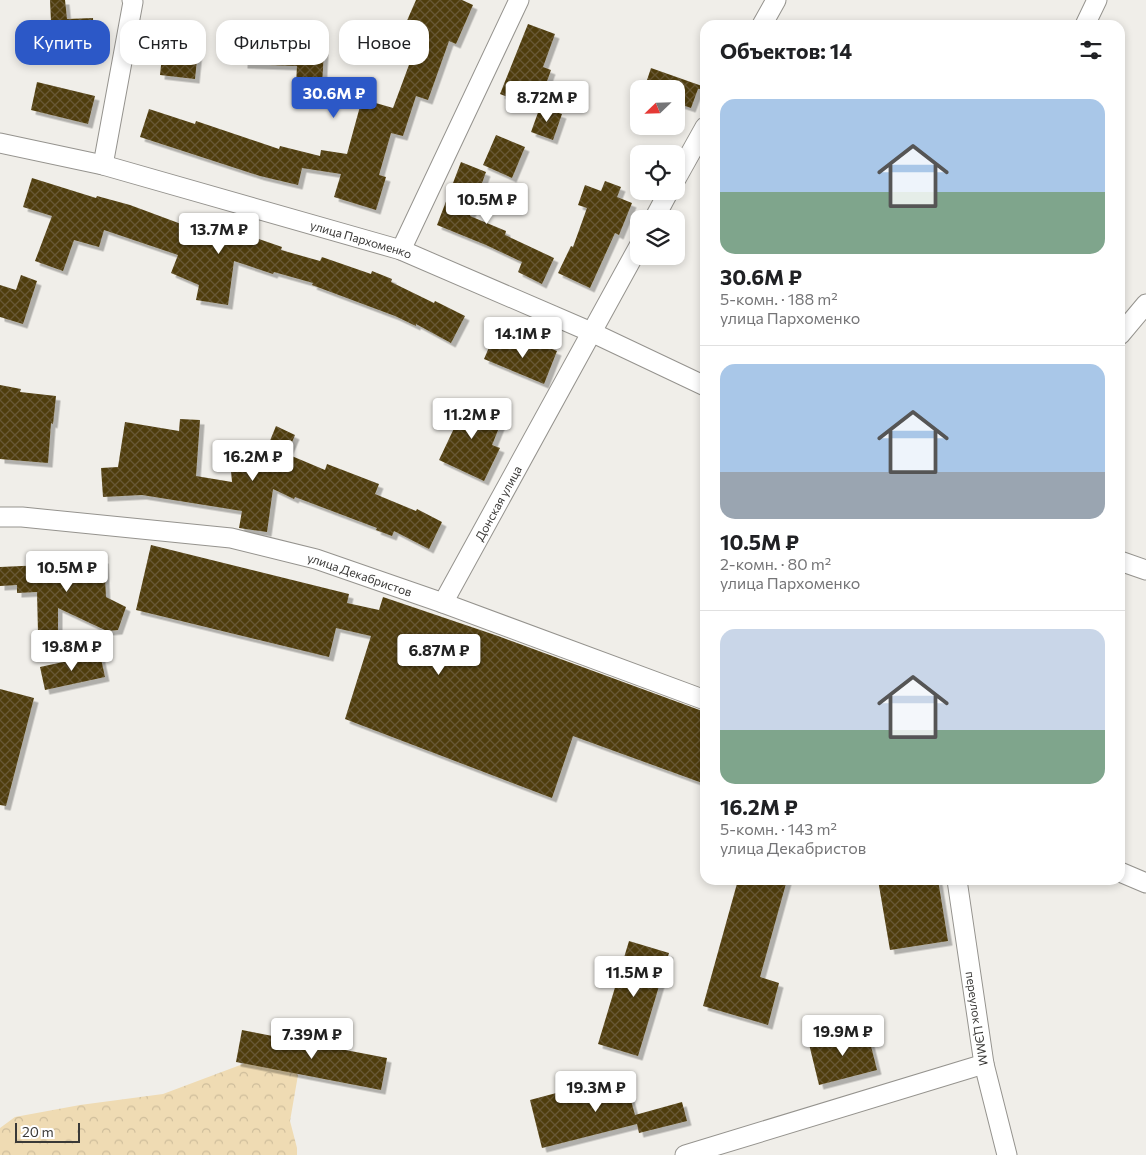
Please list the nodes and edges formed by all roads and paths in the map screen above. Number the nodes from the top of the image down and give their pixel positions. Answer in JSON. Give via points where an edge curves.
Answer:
{"nodes":[{"id":1,"x":132,"y":0,"type":"edge"},
{"id":2,"x":519,"y":0,"type":"edge"},
{"id":3,"x":776,"y":0,"type":"edge"},
{"id":4,"x":1097,"y":0,"type":"edge"},
{"id":5,"x":765,"y":20,"type":"edge"},
{"id":6,"x":1087,"y":20,"type":"edge"},
{"id":7,"x":700,"y":136,"type":"edge"},
{"id":8,"x":0,"y":143,"type":"edge"},
{"id":9,"x":685,"y":163,"type":"edge"},
{"id":10,"x":103,"y":165,"type":"junction"},
{"id":11,"x":401,"y":250,"type":"junction"},
{"id":12,"x":630,"y":262,"type":"edge"},
{"id":13,"x":1146,"y":304,"type":"edge"},
{"id":14,"x":1125,"y":328,"type":"edge"},
{"id":15,"x":591,"y":332,"type":"junction"},
{"id":16,"x":700,"y":384,"type":"edge"},
{"id":17,"x":0,"y":517,"type":"edge"},
{"id":18,"x":1125,"y":563,"type":"edge"},
{"id":19,"x":1146,"y":570,"type":"edge"},
{"id":20,"x":443,"y":603,"type":"junction"},
{"id":21,"x":700,"y":698,"type":"edge"},
{"id":22,"x":1125,"y":874,"type":"edge"},
{"id":23,"x":1146,"y":883,"type":"edge"},
{"id":24,"x":958,"y":885,"type":"edge"},
{"id":25,"x":984,"y":1064,"type":"junction"},
{"id":26,"x":685,"y":1155,"type":"edge"},
{"id":27,"x":1007,"y":1155,"type":"edge"}],
"edges":[{"from":1,"to":10,"type":"street"},
{"from":2,"to":11,"type":"street"},
{"from":3,"to":5,"type":"street"},
{"from":4,"to":6,"type":"street"},
{"from":7,"to":9,"type":"street"},
{"from":8,"to":10,"type":"street","name":"улица Пархоменко"},
{"from":10,"to":11,"type":"street","name":"улица Пархоменко"},
{"from":11,"to":15,"type":"street","name":"улица Пархоменко"},
{"from":12,"to":15,"type":"street","name":"Донская улица"},
{"from":13,"to":14,"type":"street"},
{"from":15,"to":16,"type":"street","name":"улица Пархоменко"},
{"from":15,"to":20,"type":"street","name":"Донская улица"},
{"from":17,"to":20,"type":"street","name":"улица Декабристов","via":[[231,538],[316,559]]},
{"from":18,"to":19,"type":"street"},
{"from":20,"to":21,"type":"street","name":"улица Декабристов"},
{"from":22,"to":23,"type":"street"},
{"from":24,"to":25,"type":"street","name":"переулок ЦЭММ"},
{"from":25,"to":26,"type":"street"},
{"from":25,"to":27,"type":"street","name":"переулок ЦЭММ"}]}
